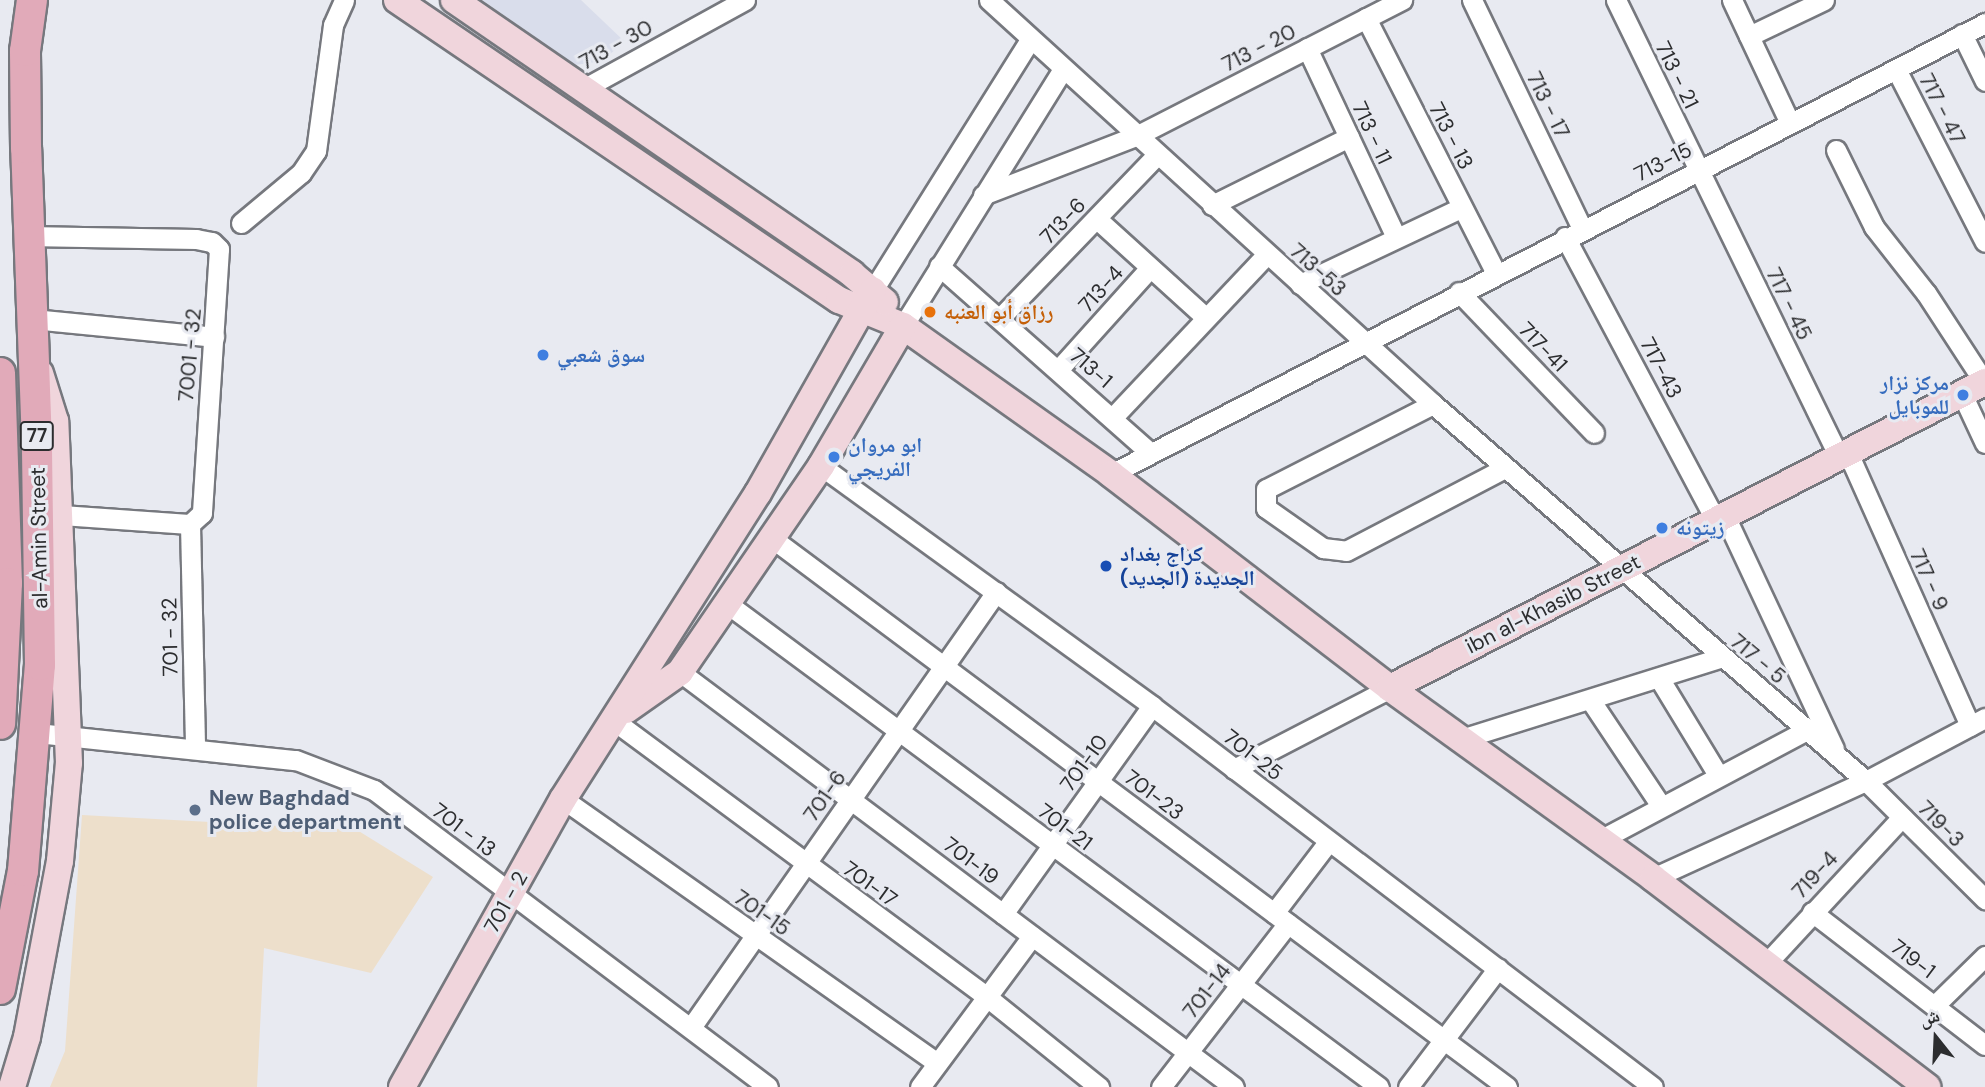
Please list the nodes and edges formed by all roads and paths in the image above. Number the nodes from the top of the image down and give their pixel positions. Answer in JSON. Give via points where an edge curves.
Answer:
{"nodes":[{"id":1,"x":33,"y":0,"type":"edge"},
{"id":2,"x":344,"y":0,"type":"edge"},
{"id":3,"x":397,"y":0,"type":"edge"},
{"id":4,"x":454,"y":0,"type":"edge"},
{"id":5,"x":745,"y":0,"type":"edge"},
{"id":6,"x":989,"y":0,"type":"edge"},
{"id":7,"x":1402,"y":0,"type":"edge"},
{"id":8,"x":1472,"y":0,"type":"edge"},
{"id":9,"x":1616,"y":0,"type":"edge"},
{"id":10,"x":1732,"y":0,"type":"edge"},
{"id":11,"x":1824,"y":0,"type":"edge"},
{"id":12,"x":1366,"y":18,"type":"junction"},
{"id":13,"x":1985,"y":23,"type":"edge"},
{"id":14,"x":1962,"y":34,"type":"junction"},
{"id":15,"x":1749,"y":36,"type":"junction"},
{"id":16,"x":1030,"y":40,"type":"junction"},
{"id":17,"x":1307,"y":48,"type":"junction"},
{"id":18,"x":1063,"y":69,"type":"junction"},
{"id":19,"x":1897,"y":71,"type":"junction"},
{"id":20,"x":1985,"y":81,"type":"edge"},
{"id":21,"x":583,"y":89,"type":"junction"},
{"id":22,"x":1790,"y":123,"type":"junction"},
{"id":23,"x":1136,"y":136,"type":"junction"},
{"id":24,"x":1349,"y":137,"type":"junction"},
{"id":25,"x":1836,"y":150,"type":"dead end"},
{"id":26,"x":1157,"y":155,"type":"junction"},
{"id":27,"x":1698,"y":170,"type":"junction"},
{"id":28,"x":983,"y":195,"type":"junction"},
{"id":29,"x":1212,"y":205,"type":"junction"},
{"id":30,"x":1461,"y":208,"type":"junction"},
{"id":31,"x":1097,"y":219,"type":"junction"},
{"id":32,"x":242,"y":223,"type":"dead end"},
{"id":33,"x":1574,"y":233,"type":"junction"},
{"id":34,"x":27,"y":236,"type":"junction"},
{"id":35,"x":1396,"y":237,"type":"junction"},
{"id":36,"x":1985,"y":242,"type":"edge"},
{"id":37,"x":1267,"y":254,"type":"junction"},
{"id":38,"x":939,"y":266,"type":"junction"},
{"id":39,"x":1149,"y":270,"type":"junction"},
{"id":40,"x":1496,"y":273,"type":"junction"},
{"id":41,"x":1300,"y":284,"type":"junction"},
{"id":42,"x":1459,"y":292,"type":"junction"},
{"id":43,"x":867,"y":301,"type":"junction"},
{"id":44,"x":1205,"y":317,"type":"junction"},
{"id":45,"x":1000,"y":318,"type":"junction"},
{"id":46,"x":32,"y":320,"type":"junction"},
{"id":47,"x":903,"y":326,"type":"junction"},
{"id":48,"x":214,"y":337,"type":"junction"},
{"id":49,"x":1363,"y":341,"type":"junction"},
{"id":50,"x":34,"y":355,"type":"junction"},
{"id":51,"x":1058,"y":370,"type":"junction"},
{"id":52,"x":0,"y":373,"type":"edge"},
{"id":53,"x":1977,"y":386,"type":"edge"},
{"id":54,"x":1433,"y":404,"type":"junction"},
{"id":55,"x":1113,"y":417,"type":"junction"},
{"id":56,"x":1594,"y":433,"type":"dead end"},
{"id":57,"x":787,"y":441,"type":"junction"},
{"id":58,"x":1985,"y":443,"type":"edge"},
{"id":59,"x":1149,"y":452,"type":"junction"},
{"id":60,"x":1843,"y":455,"type":"junction"},
{"id":61,"x":821,"y":466,"type":"junction"},
{"id":62,"x":1505,"y":468,"type":"junction"},
{"id":63,"x":1111,"y":474,"type":"junction"},
{"id":64,"x":3,"y":513,"type":"edge"},
{"id":65,"x":60,"y":515,"type":"junction"},
{"id":66,"x":1720,"y":518,"type":"junction"},
{"id":67,"x":190,"y":524,"type":"junction"},
{"id":68,"x":773,"y":539,"type":"junction"},
{"id":69,"x":1622,"y":569,"type":"junction"},
{"id":70,"x":996,"y":592,"type":"junction"},
{"id":71,"x":725,"y":603,"type":"junction"},
{"id":72,"x":1720,"y":658,"type":"junction"},
{"id":73,"x":944,"y":666,"type":"junction"},
{"id":74,"x":680,"y":672,"type":"junction"},
{"id":75,"x":1659,"y":678,"type":"junction"},
{"id":76,"x":1390,"y":688,"type":"junction"},
{"id":77,"x":1591,"y":701,"type":"junction"},
{"id":78,"x":1152,"y":706,"type":"junction"},
{"id":79,"x":613,"y":720,"type":"junction"},
{"id":80,"x":1977,"y":722,"type":"edge"},
{"id":81,"x":0,"y":724,"type":"edge"},
{"id":82,"x":1807,"y":730,"type":"junction"},
{"id":83,"x":898,"y":731,"type":"junction"},
{"id":84,"x":52,"y":734,"type":"junction"},
{"id":85,"x":1461,"y":738,"type":"junction"},
{"id":86,"x":195,"y":749,"type":"junction"},
{"id":87,"x":1838,"y":757,"type":"junction"},
{"id":88,"x":1234,"y":769,"type":"junction"},
{"id":89,"x":1718,"y":775,"type":"junction"},
{"id":90,"x":1866,"y":781,"type":"junction"},
{"id":91,"x":1098,"y":782,"type":"junction"},
{"id":92,"x":563,"y":799,"type":"junction"},
{"id":93,"x":850,"y":800,"type":"junction"},
{"id":94,"x":1661,"y":806,"type":"junction"},
{"id":95,"x":1902,"y":817,"type":"junction"},
{"id":96,"x":1600,"y":840,"type":"junction"},
{"id":97,"x":1328,"y":842,"type":"junction"},
{"id":98,"x":1053,"y":845,"type":"junction"},
{"id":99,"x":805,"y":864,"type":"junction"},
{"id":100,"x":1653,"y":878,"type":"junction"},
{"id":101,"x":510,"y":894,"type":"junction"},
{"id":102,"x":1985,"y":899,"type":"edge"},
{"id":103,"x":1812,"y":912,"type":"junction"},
{"id":104,"x":1003,"y":914,"type":"junction"},
{"id":105,"x":1281,"y":918,"type":"junction"},
{"id":106,"x":755,"y":936,"type":"junction"},
{"id":107,"x":1032,"y":936,"type":"junction"},
{"id":108,"x":1985,"y":956,"type":"edge"},
{"id":109,"x":1764,"y":966,"type":"junction"},
{"id":110,"x":1498,"y":968,"type":"junction"},
{"id":111,"x":1241,"y":985,"type":"junction"},
{"id":112,"x":0,"y":989,"type":"edge"},
{"id":113,"x":987,"y":997,"type":"junction"},
{"id":114,"x":1936,"y":1004,"type":"junction"},
{"id":115,"x":692,"y":1026,"type":"junction"},
{"id":116,"x":1442,"y":1038,"type":"junction"},
{"id":117,"x":1985,"y":1045,"type":"edge"},
{"id":118,"x":1188,"y":1053,"type":"junction"},
{"id":119,"x":937,"y":1063,"type":"junction"},
{"id":120,"x":12,"y":1087,"type":"edge"},
{"id":121,"x":402,"y":1087,"type":"edge"},
{"id":122,"x":768,"y":1087,"type":"edge"},
{"id":123,"x":919,"y":1087,"type":"edge"},
{"id":124,"x":1099,"y":1087,"type":"edge"},
{"id":125,"x":1161,"y":1087,"type":"edge"},
{"id":126,"x":1234,"y":1087,"type":"edge"},
{"id":127,"x":1379,"y":1087,"type":"edge"},
{"id":128,"x":1408,"y":1087,"type":"edge"},
{"id":129,"x":1507,"y":1087,"type":"edge"},
{"id":130,"x":1653,"y":1087,"type":"edge"},
{"id":131,"x":1927,"y":1087,"type":"edge"}],
"edges":[{"from":1,"to":34,"type":"main road","name":"al-Amin Street","number":"77","via":[[25,51]]},
{"from":2,"to":32,"type":"street","via":[[333,25],[316,151],[301,173]]},
{"from":3,"to":43,"type":"street"},
{"from":4,"to":21,"type":"street"},
{"from":5,"to":21,"type":"street","name":"713 - 30"},
{"from":6,"to":16,"type":"street","name":"713-53"},
{"from":7,"to":12,"type":"street","name":"713 - 20"},
{"from":8,"to":33,"type":"street","name":"713 - 17"},
{"from":9,"to":27,"type":"street","name":"713 - 21"},
{"from":10,"to":15,"type":"street"},
{"from":11,"to":15,"type":"street"},
{"from":12,"to":17,"type":"street","name":"713 - 20"},
{"from":12,"to":30,"type":"street","name":"713 - 13"},
{"from":13,"to":14,"type":"street","name":"713-15"},
{"from":14,"to":19,"type":"street","name":"713-15"},
{"from":14,"to":20,"type":"street"},
{"from":15,"to":22,"type":"street"},
{"from":16,"to":18,"type":"street","name":"713-53"},
{"from":16,"to":43,"type":"street"},
{"from":17,"to":23,"type":"street","name":"713 - 20"},
{"from":17,"to":24,"type":"street","name":"713 - 11"},
{"from":18,"to":23,"type":"street","name":"713-53"},
{"from":18,"to":28,"type":"street"},
{"from":19,"to":22,"type":"street","name":"713-15"},
{"from":19,"to":36,"type":"street","name":"717 - 47"},
{"from":21,"to":43,"type":"street"},
{"from":22,"to":27,"type":"street","name":"713-15"},
{"from":23,"to":26,"type":"street","name":"713-53"},
{"from":23,"to":28,"type":"street","name":"713 - 20"},
{"from":24,"to":29,"type":"street"},
{"from":24,"to":35,"type":"street","name":"713 - 11"},
{"from":25,"to":53,"type":"street","via":[[1874,227],[1926,293]]},
{"from":26,"to":29,"type":"street","name":"713-53"},
{"from":26,"to":31,"type":"street","name":"713-6"},
{"from":27,"to":33,"type":"street","name":"713-15"},
{"from":27,"to":60,"type":"street","name":"717 - 45"},
{"from":28,"to":38,"type":"street"},
{"from":29,"to":37,"type":"street","name":"713-53"},
{"from":30,"to":35,"type":"street"},
{"from":30,"to":40,"type":"street","name":"713 - 13"},
{"from":31,"to":39,"type":"street"},
{"from":31,"to":45,"type":"street","name":"713-6"},
{"from":33,"to":40,"type":"street","name":"713-15"},
{"from":33,"to":66,"type":"street","name":"717-43"},
{"from":34,"to":46,"type":"main road","name":"al-Amin Street","number":"77"},
{"from":34,"to":48,"type":"street","name":"7001 - 32","via":[[212,242],[219,249],[221,268]]},
{"from":35,"to":41,"type":"street"},
{"from":37,"to":41,"type":"street","name":"713-53"},
{"from":37,"to":44,"type":"street"},
{"from":38,"to":45,"type":"street","name":"713-1"},
{"from":38,"to":47,"type":"street"},
{"from":39,"to":44,"type":"street"},
{"from":39,"to":51,"type":"street","name":"713-4"},
{"from":40,"to":42,"type":"street","name":"713-15"},
{"from":41,"to":49,"type":"street","name":"713-53"},
{"from":42,"to":49,"type":"street","name":"713-15"},
{"from":42,"to":56,"type":"street","name":"717-41"},
{"from":43,"to":47,"type":"street"},
{"from":43,"to":57,"type":"street","name":"701 - 2"},
{"from":44,"to":55,"type":"street"},
{"from":45,"to":51,"type":"street","name":"713-1"},
{"from":46,"to":48,"type":"street"},
{"from":46,"to":50,"type":"main road","name":"al-Amin Street","number":"77"},
{"from":47,"to":61,"type":"street"},
{"from":47,"to":63,"type":"street"},
{"from":48,"to":67,"type":"street","name":"7001 - 32","via":[[202,513]]},
{"from":49,"to":54,"type":"street","name":"713-53"},
{"from":49,"to":59,"type":"street","name":"713-15"},
{"from":50,"to":65,"type":"street","via":[[55,421]]},
{"from":50,"to":84,"type":"main road","name":"al-Amin Street","number":"77","via":[[40,583]]},
{"from":51,"to":55,"type":"street","name":"713-1"},
{"from":52,"to":64,"type":"main road","name":"al-Amin Street","number":"77"},
{"from":53,"to":58,"type":"street"},
{"from":53,"to":60,"type":"street","name":"ibn al-Khasib Street"},
{"from":54,"to":62,"type":"street","name":"713-53"},
{"from":54,"to":62,"type":"street","via":[[1266,489],[1266,508],[1323,548],[1346,551]]},
{"from":55,"to":59,"type":"street","name":"713-1"},
{"from":57,"to":61,"type":"street"},
{"from":57,"to":79,"type":"street","name":"701 - 2"},
{"from":59,"to":63,"type":"street","name":"713-15"},
{"from":60,"to":66,"type":"street","name":"ibn al-Khasib Street"},
{"from":60,"to":80,"type":"street","name":"717 - 9"},
{"from":61,"to":68,"type":"street"},
{"from":61,"to":70,"type":"street","name":"701-25"},
{"from":62,"to":69,"type":"street","name":"713-53"},
{"from":63,"to":76,"type":"street"},
{"from":64,"to":81,"type":"main road","name":"al-Amin Street","number":"77"},
{"from":65,"to":67,"type":"street"},
{"from":65,"to":84,"type":"street"},
{"from":66,"to":69,"type":"street","name":"ibn al-Khasib Street"},
{"from":66,"to":87,"type":"street","name":"717-43"},
{"from":67,"to":86,"type":"street","name":"701 - 32"},
{"from":68,"to":71,"type":"street"},
{"from":68,"to":73,"type":"street","name":"701-23"},
{"from":69,"to":72,"type":"street","name":"717 - 5"},
{"from":69,"to":76,"type":"street","name":"ibn al-Khasib Street"},
{"from":70,"to":73,"type":"street","name":"701-6"},
{"from":70,"to":78,"type":"street","name":"701-25"},
{"from":71,"to":74,"type":"street"},
{"from":71,"to":83,"type":"street","name":"701-21"},
{"from":72,"to":75,"type":"street"},
{"from":72,"to":82,"type":"street","name":"717 - 5"},
{"from":73,"to":83,"type":"street","name":"701-6"},
{"from":73,"to":91,"type":"street","name":"701-23"},
{"from":74,"to":79,"type":"street"},
{"from":74,"to":93,"type":"street","name":"701-19"},
{"from":75,"to":77,"type":"street"},
{"from":75,"to":89,"type":"street"},
{"from":76,"to":85,"type":"street"},
{"from":76,"to":88,"type":"street","name":"ibn al-Khasib Street"},
{"from":77,"to":85,"type":"street"},
{"from":77,"to":94,"type":"street"},
{"from":78,"to":88,"type":"street","name":"701-25"},
{"from":78,"to":91,"type":"street","name":"701-10"},
{"from":79,"to":92,"type":"street","name":"701 - 2"},
{"from":79,"to":99,"type":"street","name":"701-17"},
{"from":80,"to":90,"type":"street"},
{"from":82,"to":87,"type":"street","name":"717 - 5"},
{"from":82,"to":89,"type":"street"},
{"from":83,"to":93,"type":"street","name":"701-6"},
{"from":83,"to":98,"type":"street","name":"701-21"},
{"from":84,"to":86,"type":"street","name":"701 - 13"},
{"from":84,"to":112,"type":"main road","name":"al-Amin Street","number":"77"},
{"from":84,"to":120,"type":"street","via":[[69,762],[60,861],[27,1037]]},
{"from":85,"to":96,"type":"street"},
{"from":86,"to":101,"type":"street","name":"701 - 13","via":[[296,760],[374,790]]},
{"from":87,"to":90,"type":"street","name":"717 - 5"},
{"from":88,"to":97,"type":"street","name":"701-25"},
{"from":89,"to":94,"type":"street"},
{"from":90,"to":95,"type":"street","name":"719-3"},
{"from":90,"to":100,"type":"street"},
{"from":91,"to":98,"type":"street","name":"701-10"},
{"from":91,"to":105,"type":"street","name":"701-23"},
{"from":92,"to":101,"type":"street","name":"701 - 2"},
{"from":92,"to":106,"type":"street","name":"701-15"},
{"from":93,"to":99,"type":"street","name":"701-6"},
{"from":93,"to":104,"type":"street","name":"701-19"},
{"from":94,"to":96,"type":"street"},
{"from":95,"to":102,"type":"street","name":"719-3"},
{"from":95,"to":103,"type":"street","name":"719-4"},
{"from":96,"to":100,"type":"street"},
{"from":97,"to":105,"type":"street","name":"701-14"},
{"from":97,"to":110,"type":"street","name":"701-25"},
{"from":98,"to":104,"type":"street","name":"701-10"},
{"from":98,"to":111,"type":"street","name":"701-21"},
{"from":99,"to":106,"type":"street","name":"701-6"},
{"from":99,"to":113,"type":"street","name":"701-17"},
{"from":100,"to":109,"type":"street"},
{"from":101,"to":115,"type":"street","name":"701 - 13"},
{"from":101,"to":121,"type":"street","name":"701 - 2"},
{"from":103,"to":109,"type":"street","name":"719-4"},
{"from":103,"to":114,"type":"street","name":"719-1"},
{"from":104,"to":107,"type":"street","name":"701-19"},
{"from":105,"to":111,"type":"street","name":"701-14"},
{"from":105,"to":116,"type":"street","name":"701-23"},
{"from":106,"to":115,"type":"street","name":"701-6"},
{"from":106,"to":119,"type":"street","name":"701-15"},
{"from":107,"to":113,"type":"street"},
{"from":107,"to":118,"type":"street","name":"701-19"},
{"from":108,"to":114,"type":"street"},
{"from":109,"to":131,"type":"street"},
{"from":110,"to":116,"type":"street"},
{"from":110,"to":130,"type":"street","name":"701-25"},
{"from":111,"to":118,"type":"street","name":"701-14"},
{"from":111,"to":127,"type":"street","name":"701-21"},
{"from":113,"to":119,"type":"street"},
{"from":113,"to":124,"type":"street","name":"701-17"},
{"from":114,"to":117,"type":"street","name":"719-1"},
{"from":115,"to":122,"type":"street","name":"701 - 13"},
{"from":116,"to":128,"type":"street"},
{"from":116,"to":129,"type":"street","name":"701-23"},
{"from":118,"to":125,"type":"street","name":"701-14"},
{"from":118,"to":126,"type":"street","name":"701-19"},
{"from":119,"to":123,"type":"street"}]}
